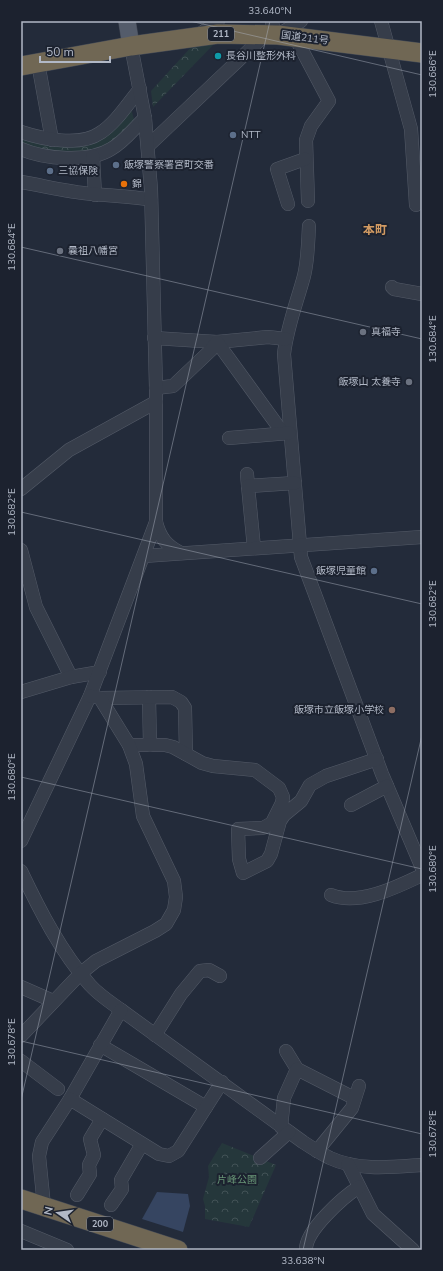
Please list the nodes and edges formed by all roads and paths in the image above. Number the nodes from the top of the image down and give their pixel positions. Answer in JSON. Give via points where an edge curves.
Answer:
{"nodes":[{"id":1,"x":126,"y":21,"type":"edge"},
{"id":2,"x":218,"y":21,"type":"edge"},
{"id":3,"x":382,"y":21,"type":"edge"},
{"id":4,"x":281,"y":31,"type":"edge"},
{"id":5,"x":199,"y":35,"type":"junction"},
{"id":6,"x":131,"y":46,"type":"junction"},
{"id":7,"x":388,"y":49,"type":"junction"},
{"id":8,"x":422,"y":53,"type":"edge"},
{"id":9,"x":30,"y":65,"type":"edge"},
{"id":10,"x":140,"y":89,"type":"junction"},
{"id":11,"x":145,"y":118,"type":"junction"},
{"id":12,"x":21,"y":132,"type":"edge"},
{"id":13,"x":52,"y":140,"type":"junction"},
{"id":14,"x":148,"y":146,"type":"junction"},
{"id":15,"x":21,"y":149,"type":"edge"},
{"id":16,"x":93,"y":156,"type":"junction"},
{"id":17,"x":305,"y":159,"type":"junction"},
{"id":18,"x":21,"y":182,"type":"edge"},
{"id":19,"x":95,"y":195,"type":"junction"},
{"id":20,"x":151,"y":200,"type":"junction"},
{"id":21,"x":308,"y":201,"type":"dead end"},
{"id":22,"x":288,"y":204,"type":"dead end"},
{"id":23,"x":416,"y":205,"type":"dead end"},
{"id":24,"x":309,"y":226,"type":"dead end"},
{"id":25,"x":392,"y":287,"type":"dead end"},
{"id":26,"x":422,"y":294,"type":"edge"},
{"id":27,"x":154,"y":338,"type":"junction"},
{"id":28,"x":286,"y":339,"type":"junction"},
{"id":29,"x":217,"y":342,"type":"junction"},
{"id":30,"x":156,"y":388,"type":"junction"},
{"id":31,"x":156,"y":402,"type":"junction"},
{"id":32,"x":287,"y":433,"type":"junction"},
{"id":33,"x":229,"y":438,"type":"dead end"},
{"id":34,"x":294,"y":483,"type":"junction"},
{"id":35,"x":21,"y":489,"type":"edge"},
{"id":36,"x":156,"y":522,"type":"junction"},
{"id":37,"x":422,"y":537,"type":"edge"},
{"id":38,"x":300,"y":544,"type":"junction"},
{"id":39,"x":254,"y":548,"type":"junction"},
{"id":40,"x":21,"y":550,"type":"edge"},
{"id":41,"x":181,"y":553,"type":"junction"},
{"id":42,"x":144,"y":556,"type":"junction"},
{"id":43,"x":100,"y":672,"type":"junction"},
{"id":44,"x":71,"y":677,"type":"junction"},
{"id":45,"x":21,"y":692,"type":"edge"},
{"id":46,"x":95,"y":697,"type":"junction"},
{"id":47,"x":149,"y":697,"type":"junction"},
{"id":48,"x":130,"y":745,"type":"junction"},
{"id":49,"x":150,"y":745,"type":"junction"},
{"id":50,"x":186,"y":754,"type":"junction"},
{"id":51,"x":377,"y":759,"type":"junction"},
{"id":52,"x":387,"y":786,"type":"junction"},
{"id":53,"x":351,"y":805,"type":"dead end"},
{"id":54,"x":21,"y":841,"type":"edge"},
{"id":55,"x":422,"y":868,"type":"edge"},
{"id":56,"x":21,"y":872,"type":"edge"},
{"id":57,"x":422,"y":875,"type":"edge"},
{"id":58,"x":332,"y":895,"type":"dead end"},
{"id":59,"x":81,"y":973,"type":"junction"},
{"id":60,"x":220,"y":976,"type":"dead end"},
{"id":61,"x":21,"y":987,"type":"edge"},
{"id":62,"x":53,"y":1001,"type":"junction"},
{"id":63,"x":121,"y":1010,"type":"junction"},
{"id":64,"x":154,"y":1035,"type":"junction"},
{"id":65,"x":21,"y":1036,"type":"edge"},
{"id":66,"x":100,"y":1045,"type":"junction"},
{"id":67,"x":286,"y":1051,"type":"dead end"},
{"id":68,"x":21,"y":1061,"type":"edge"},
{"id":69,"x":297,"y":1069,"type":"junction"},
{"id":70,"x":222,"y":1082,"type":"junction"},
{"id":71,"x":360,"y":1086,"type":"dead end"},
{"id":72,"x":58,"y":1090,"type":"dead end"},
{"id":73,"x":350,"y":1096,"type":"dead end"},
{"id":74,"x":70,"y":1099,"type":"junction"},
{"id":75,"x":206,"y":1107,"type":"junction"},
{"id":76,"x":102,"y":1119,"type":"junction"},
{"id":77,"x":285,"y":1130,"type":"junction"},
{"id":78,"x":142,"y":1144,"type":"junction"},
{"id":79,"x":317,"y":1151,"type":"junction"},
{"id":80,"x":260,"y":1158,"type":"dead end"},
{"id":81,"x":348,"y":1164,"type":"junction"},
{"id":82,"x":422,"y":1165,"type":"edge"},
{"id":83,"x":359,"y":1187,"type":"junction"},
{"id":84,"x":76,"y":1194,"type":"dead end"},
{"id":85,"x":21,"y":1199,"type":"edge"},
{"id":86,"x":111,"y":1205,"type":"dead end"},
{"id":87,"x":44,"y":1206,"type":"junction"},
{"id":88,"x":21,"y":1209,"type":"edge"},
{"id":89,"x":21,"y":1231,"type":"edge"},
{"id":90,"x":67,"y":1250,"type":"edge"},
{"id":91,"x":146,"y":1250,"type":"edge"},
{"id":92,"x":178,"y":1250,"type":"edge"},
{"id":93,"x":306,"y":1250,"type":"edge"},
{"id":94,"x":413,"y":1250,"type":"edge"}],
"edges":[{"from":1,"to":6,"type":"main road"},
{"from":2,"to":5,"type":"street"},
{"from":3,"to":7,"type":"street"},
{"from":4,"to":5,"type":"highway","name":"国道211号","number":"211"},
{"from":4,"to":7,"type":"highway","name":"国道211号","number":"211"},
{"from":4,"to":14,"type":"street"},
{"from":4,"to":17,"type":"street","via":[[329,101],[311,126],[306,140]]},
{"from":5,"to":6,"type":"highway","name":"国道211号","number":"211"},
{"from":6,"to":9,"type":"highway","name":"国道211号","number":"211"},
{"from":6,"to":10,"type":"street"},
{"from":7,"to":8,"type":"highway","name":"国道211号","number":"211"},
{"from":7,"to":23,"type":"street","via":[[411,129]]},
{"from":9,"to":13,"type":"street"},
{"from":10,"to":11,"type":"street"},
{"from":10,"to":13,"type":"street","via":[[100,133],[81,139]]},
{"from":11,"to":14,"type":"street"},
{"from":11,"to":16,"type":"street","via":[[120,143]]},
{"from":12,"to":13,"type":"street"},
{"from":14,"to":20,"type":"street"},
{"from":15,"to":16,"type":"street","via":[[53,157]]},
{"from":16,"to":19,"type":"street"},
{"from":17,"to":21,"type":"street"},
{"from":17,"to":22,"type":"street","via":[[278,168]]},
{"from":18,"to":19,"type":"street"},
{"from":19,"to":20,"type":"street","via":[[128,195]]},
{"from":20,"to":27,"type":"street"},
{"from":24,"to":28,"type":"street","via":[[304,275]]},
{"from":25,"to":26,"type":"street"},
{"from":27,"to":29,"type":"street"},
{"from":27,"to":30,"type":"street"},
{"from":28,"to":29,"type":"street","via":[[268,337]]},
{"from":28,"to":32,"type":"street","via":[[284,354]]},
{"from":29,"to":30,"type":"street","via":[[173,386]]},
{"from":29,"to":32,"type":"street"},
{"from":30,"to":31,"type":"street"},
{"from":31,"to":35,"type":"street","via":[[69,450]]},
{"from":31,"to":36,"type":"street"},
{"from":32,"to":33,"type":"street"},
{"from":32,"to":34,"type":"street"},
{"from":34,"to":38,"type":"street"},
{"from":34,"to":39,"type":"street","via":[[247,480]]},
{"from":36,"to":41,"type":"street","via":[[163,540]]},
{"from":36,"to":42,"type":"street"},
{"from":37,"to":38,"type":"street"},
{"from":38,"to":39,"type":"street"},
{"from":38,"to":51,"type":"street","via":[[302,557]]},
{"from":39,"to":41,"type":"street"},
{"from":40,"to":44,"type":"street","via":[[36,607]]},
{"from":41,"to":42,"type":"street"},
{"from":42,"to":43,"type":"street"},
{"from":43,"to":44,"type":"street"},
{"from":43,"to":46,"type":"street"},
{"from":44,"to":45,"type":"street"},
{"from":46,"to":47,"type":"street"},
{"from":46,"to":48,"type":"street"},
{"from":46,"to":54,"type":"street"},
{"from":47,"to":49,"type":"street"},
{"from":47,"to":50,"type":"street","via":[[172,697],[184,704]]},
{"from":48,"to":49,"type":"street"},
{"from":48,"to":59,"type":"street","via":[[136,764],[143,816],[174,881],[174,910],[166,924],[96,961]]},
{"from":49,"to":50,"type":"street","via":[[174,747]]},
{"from":50,"to":51,"type":"street","via":[[213,766],[255,770],[279,788],[283,797],[282,803],[272,823],[264,828],[238,829],[239,859],[243,873],[267,861],[280,821],[304,797],[310,785],[326,776]]},
{"from":51,"to":52,"type":"street"},
{"from":52,"to":53,"type":"street"},
{"from":52,"to":55,"type":"street"},
{"from":56,"to":59,"type":"street","via":[[58,942]]},
{"from":57,"to":58,"type":"street","via":[[392,889],[349,900]]},
{"from":59,"to":62,"type":"street"},
{"from":59,"to":63,"type":"street","via":[[97,992]]},
{"from":60,"to":64,"type":"street","via":[[205,969],[200,971],[181,994]]},
{"from":61,"to":62,"type":"street"},
{"from":62,"to":65,"type":"street"},
{"from":63,"to":64,"type":"street"},
{"from":63,"to":66,"type":"street"},
{"from":64,"to":70,"type":"street"},
{"from":66,"to":74,"type":"street"},
{"from":66,"to":75,"type":"street"},
{"from":67,"to":69,"type":"street"},
{"from":68,"to":72,"type":"street"},
{"from":69,"to":73,"type":"street"},
{"from":69,"to":77,"type":"street","via":[[284,1098]]},
{"from":70,"to":75,"type":"street"},
{"from":70,"to":77,"type":"street"},
{"from":71,"to":79,"type":"street","via":[[352,1108]]},
{"from":74,"to":76,"type":"street"},
{"from":74,"to":87,"type":"street","via":[[42,1142],[39,1156]]},
{"from":75,"to":78,"type":"street","via":[[174,1154],[160,1154]]},
{"from":76,"to":78,"type":"street"},
{"from":76,"to":84,"type":"street","via":[[90,1139],[94,1155],[89,1165],[90,1174]]},
{"from":77,"to":79,"type":"street"},
{"from":77,"to":80,"type":"street"},
{"from":78,"to":86,"type":"street","via":[[121,1180],[122,1189]]},
{"from":79,"to":81,"type":"street"},
{"from":81,"to":82,"type":"street","via":[[374,1167]]},
{"from":81,"to":83,"type":"street"},
{"from":83,"to":93,"type":"street","via":[[344,1196],[309,1237]]},
{"from":83,"to":94,"type":"street","via":[[373,1214]]},
{"from":85,"to":87,"type":"highway","number":"200"},
{"from":87,"to":92,"type":"highway","number":"200"},
{"from":88,"to":91,"type":"highway","number":"200"},
{"from":89,"to":90,"type":"street"}]}
